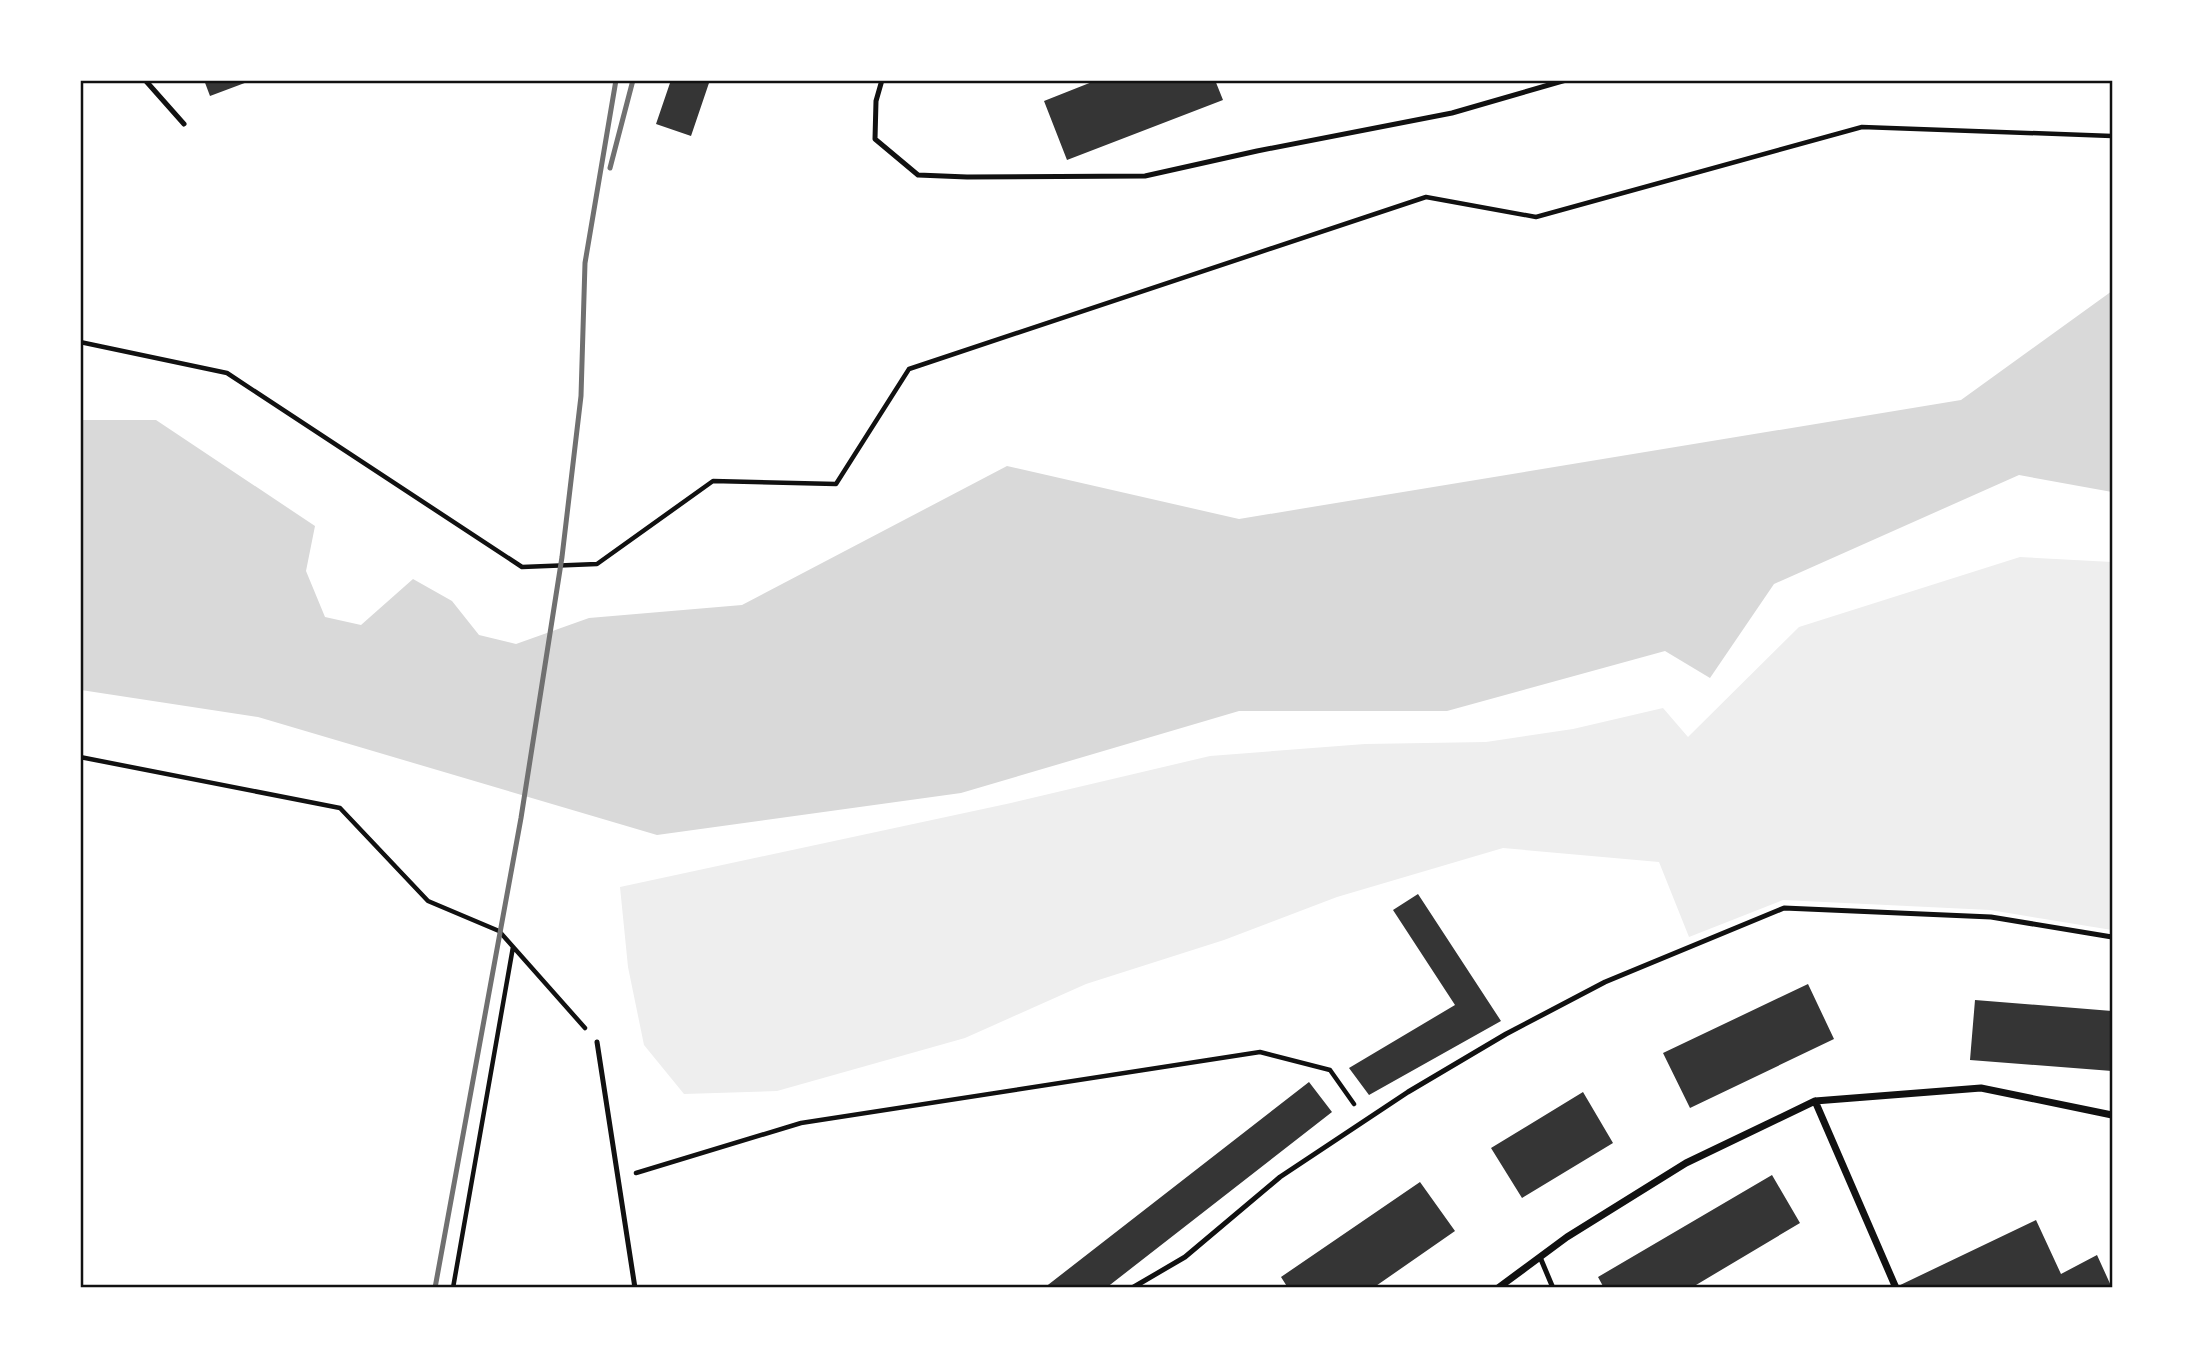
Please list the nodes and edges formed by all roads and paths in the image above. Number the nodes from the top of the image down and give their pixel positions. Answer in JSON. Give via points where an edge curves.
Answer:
{"nodes":[{"id":1,"x":145,"y":80,"type":"edge"},
{"id":2,"x":882,"y":80,"type":"edge"},
{"id":3,"x":1566,"y":80,"type":"edge"},
{"id":4,"x":184,"y":124,"type":"dead end"},
{"id":5,"x":2112,"y":136,"type":"edge"},
{"id":6,"x":80,"y":342,"type":"edge"},
{"id":7,"x":80,"y":758,"type":"edge"},
{"id":8,"x":2112,"y":937,"type":"edge"},
{"id":9,"x":513,"y":946,"type":"junction"},
{"id":10,"x":597,"y":1042,"type":"joint"},
{"id":11,"x":1815,"y":1101,"type":"junction"},
{"id":12,"x":2112,"y":1115,"type":"edge"},
{"id":13,"x":1366,"y":1120,"type":"junction"},
{"id":14,"x":618,"y":1179,"type":"junction"},
{"id":15,"x":1540,"y":1257,"type":"junction"},
{"id":16,"x":453,"y":1287,"type":"edge"},
{"id":17,"x":635,"y":1287,"type":"edge"},
{"id":18,"x":1132,"y":1287,"type":"edge"},
{"id":19,"x":1498,"y":1287,"type":"edge"},
{"id":20,"x":1553,"y":1287,"type":"edge"},
{"id":21,"x":1896,"y":1287,"type":"edge"}],
"edges":[{"from":1,"to":4,"type":"lane"},
{"from":2,"to":3,"type":"lane","via":[[875,139],[918,175],[979,177],[1145,176],[1452,113]]},
{"from":5,"to":6,"type":"path","via":[[1862,127],[1536,217],[1426,197],[909,369],[836,484],[713,481],[597,564],[522,567],[227,373]]},
{"from":7,"to":9,"type":"path","via":[[340,808],[428,901],[499,931]]},
{"from":8,"to":13,"type":"lane","via":[[1991,917],[1784,908],[1605,982],[1506,1034]]},
{"from":9,"to":10,"type":"path"},
{"from":9,"to":16,"type":"path"},
{"from":10,"to":14,"type":"lane"},
{"from":11,"to":12,"type":"street","via":[[1981,1088]]},
{"from":11,"to":15,"type":"street","via":[[1686,1163]]},
{"from":11,"to":21,"type":"street"},
{"from":13,"to":14,"type":"path","via":[[1330,1070],[1260,1052],[800,1124]]},
{"from":13,"to":18,"type":"lane","via":[[1280,1177],[1185,1257]]},
{"from":14,"to":17,"type":"lane"},
{"from":15,"to":19,"type":"street"},
{"from":15,"to":20,"type":"lane"}]}
